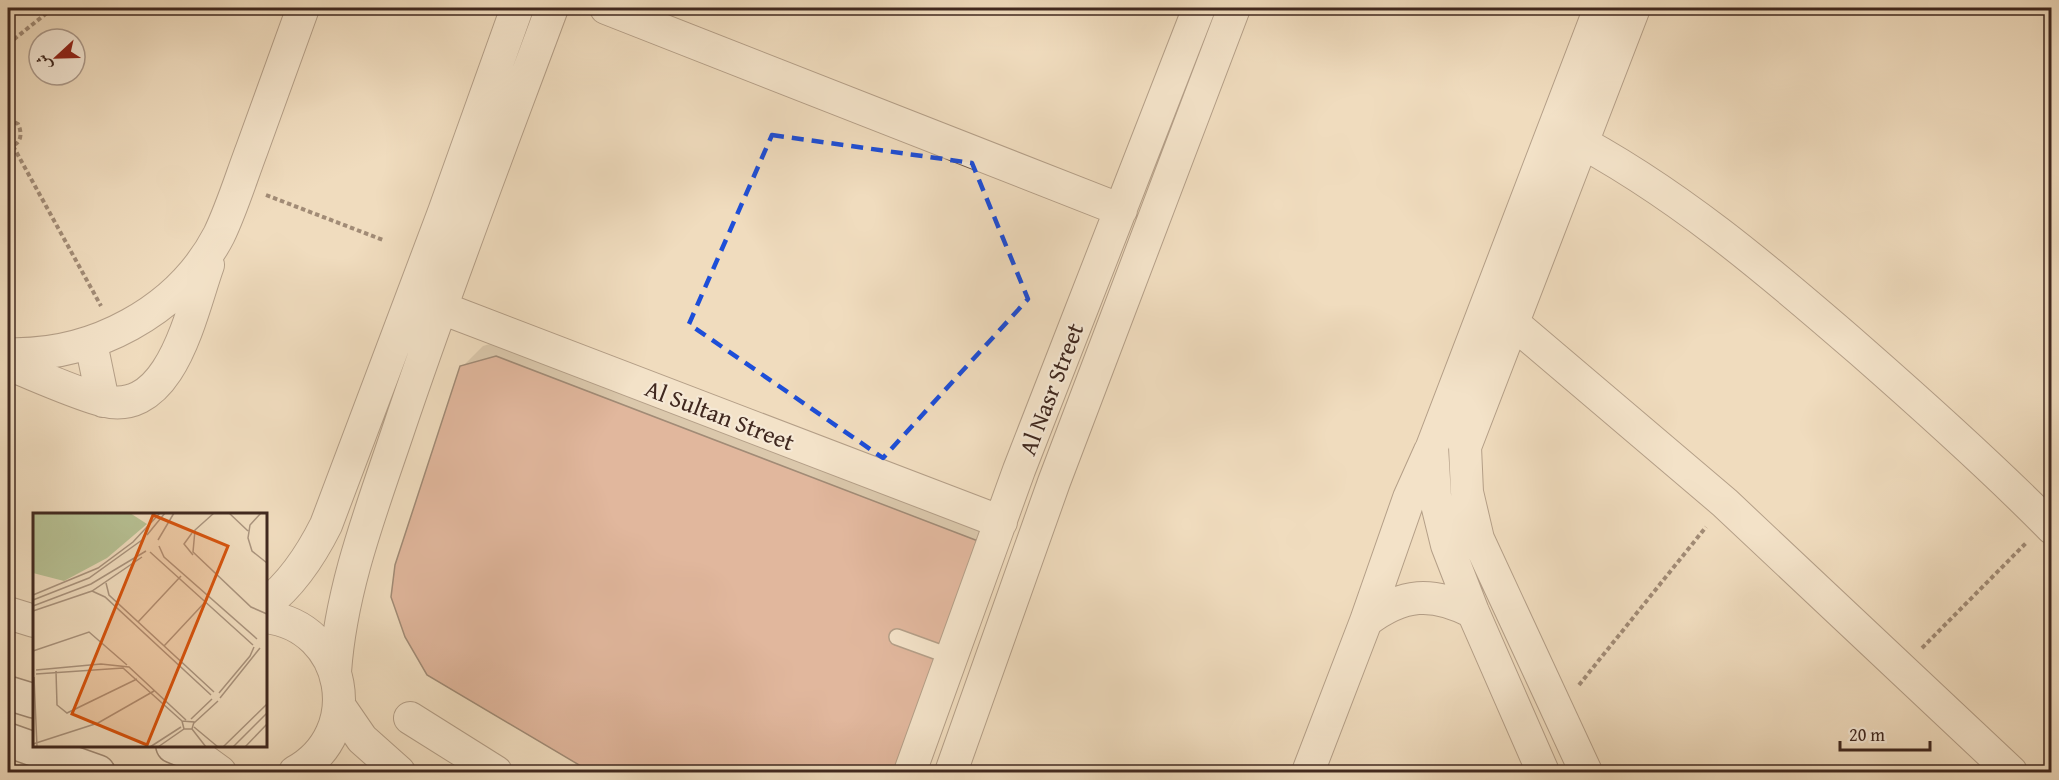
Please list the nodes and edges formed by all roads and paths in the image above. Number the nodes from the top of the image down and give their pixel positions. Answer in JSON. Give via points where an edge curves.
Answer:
{"nodes":[{"id":1,"x":52,"y":8,"type":"edge"},
{"id":2,"x":303,"y":8,"type":"edge"},
{"id":3,"x":517,"y":8,"type":"edge"},
{"id":4,"x":552,"y":8,"type":"edge"},
{"id":5,"x":606,"y":8,"type":"edge"},
{"id":6,"x":1199,"y":8,"type":"edge"},
{"id":7,"x":1234,"y":8,"type":"edge"},
{"id":8,"x":1600,"y":8,"type":"edge"},
{"id":9,"x":1634,"y":8,"type":"edge"},
{"id":10,"x":8,"y":44,"type":"edge"},
{"id":11,"x":8,"y":119,"type":"edge"},
{"id":12,"x":1554,"y":127,"type":"junction"},
{"id":13,"x":1582,"y":142,"type":"junction"},
{"id":14,"x":10,"y":146,"type":"edge"},
{"id":15,"x":1138,"y":168,"type":"junction"},
{"id":16,"x":1169,"y":179,"type":"junction"},
{"id":17,"x":239,"y":185,"type":"junction"},
{"id":18,"x":1121,"y":210,"type":"junction"},
{"id":19,"x":459,"y":216,"type":"junction"},
{"id":20,"x":218,"y":236,"type":"junction"},
{"id":21,"x":383,"y":240,"type":"dead end"},
{"id":22,"x":439,"y":307,"type":"junction"},
{"id":23,"x":1512,"y":322,"type":"junction"},
{"id":24,"x":115,"y":333,"type":"junction"},
{"id":25,"x":8,"y":354,"type":"edge"},
{"id":26,"x":172,"y":363,"type":"junction"},
{"id":27,"x":8,"y":364,"type":"edge"},
{"id":28,"x":103,"y":401,"type":"junction"},
{"id":29,"x":1432,"y":447,"type":"junction"},
{"id":30,"x":1466,"y":466,"type":"junction"},
{"id":31,"x":1019,"y":470,"type":"junction"},
{"id":32,"x":1054,"y":482,"type":"junction"},
{"id":33,"x":1725,"y":503,"type":"junction"},
{"id":34,"x":1001,"y":522,"type":"junction"},
{"id":35,"x":2049,"y":525,"type":"edge"},
{"id":36,"x":267,"y":603,"type":"edge"},
{"id":37,"x":1473,"y":612,"type":"junction"},
{"id":38,"x":267,"y":617,"type":"edge"},
{"id":39,"x":1366,"y":621,"type":"junction"},
{"id":40,"x":897,"y":637,"type":"dead end"},
{"id":41,"x":952,"y":657,"type":"junction"},
{"id":42,"x":1902,"y":668,"type":"junction"},
{"id":43,"x":335,"y":672,"type":"junction"},
{"id":44,"x":8,"y":693,"type":"edge"},
{"id":45,"x":33,"y":701,"type":"edge"},
{"id":46,"x":340,"y":707,"type":"junction"},
{"id":47,"x":1557,"y":711,"type":"junction"},
{"id":48,"x":410,"y":718,"type":"dead end"},
{"id":49,"x":8,"y":740,"type":"edge"},
{"id":50,"x":50,"y":764,"type":"edge"},
{"id":51,"x":98,"y":772,"type":"edge"},
{"id":52,"x":295,"y":772,"type":"edge"},
{"id":53,"x":399,"y":772,"type":"edge"},
{"id":54,"x":496,"y":772,"type":"edge"},
{"id":55,"x":910,"y":772,"type":"edge"},
{"id":56,"x":951,"y":772,"type":"edge"},
{"id":57,"x":1308,"y":772,"type":"edge"},
{"id":58,"x":1543,"y":772,"type":"edge"},
{"id":59,"x":1586,"y":772,"type":"edge"},
{"id":60,"x":2010,"y":772,"type":"edge"}],
"edges":[{"from":1,"to":10,"type":"path"},
{"from":2,"to":17,"type":"street"},
{"from":3,"to":19,"type":"street"},
{"from":4,"to":19,"type":"street"},
{"from":5,"to":18,"type":"street"},
{"from":6,"to":15,"type":"street","name":"Al Nasr Street"},
{"from":7,"to":16,"type":"street","name":"Al Nasr Street"},
{"from":8,"to":12,"type":"street"},
{"from":9,"to":13,"type":"street"},
{"from":11,"to":14,"type":"path","via":[[22,131],[20,140]]},
{"from":12,"to":13,"type":"street"},
{"from":12,"to":29,"type":"street"},
{"from":13,"to":23,"type":"street"},
{"from":13,"to":35,"type":"street","via":[[1695,215],[1805,303],[1920,403]]},
{"from":14,"to":24,"type":"path"},
{"from":15,"to":16,"type":"street"},
{"from":15,"to":18,"type":"street","name":"Al Nasr Street"},
{"from":16,"to":32,"type":"street","name":"Al Nasr Street"},
{"from":17,"to":20,"type":"street"},
{"from":17,"to":21,"type":"path"},
{"from":18,"to":31,"type":"street","name":"Al Nasr Street"},
{"from":19,"to":22,"type":"street"},
{"from":19,"to":36,"type":"street","via":[[326,525],[294,576]]},
{"from":20,"to":24,"type":"street","via":[[184,284]]},
{"from":20,"to":26,"type":"street"},
{"from":22,"to":34,"type":"street","name":"Al Sultan Street"},
{"from":22,"to":43,"type":"street","via":[[351,573]]},
{"from":23,"to":30,"type":"street","via":[[1465,447]]},
{"from":23,"to":33,"type":"street"},
{"from":24,"to":25,"type":"street","via":[[35,355]]},
{"from":24,"to":26,"type":"street"},
{"from":24,"to":28,"type":"street"},
{"from":26,"to":28,"type":"street","via":[[162,381],[146,396],[124,402]]},
{"from":27,"to":28,"type":"street"},
{"from":29,"to":30,"type":"street"},
{"from":29,"to":37,"type":"street","via":[[1435,496],[1447,545]]},
{"from":29,"to":39,"type":"street","via":[[1405,508]]},
{"from":30,"to":47,"type":"street","via":[[1467,492],[1478,539]]},
{"from":31,"to":32,"type":"street"},
{"from":31,"to":34,"type":"street","name":"Al Nasr Street"},
{"from":32,"to":56,"type":"street","name":"Al Nasr Street"},
{"from":33,"to":42,"type":"street"},
{"from":33,"to":47,"type":"path"},
{"from":34,"to":41,"type":"street","name":"Al Nasr Street"},
{"from":35,"to":42,"type":"path"},
{"from":37,"to":39,"type":"street","via":[[1429,597],[1406,599],[1384,607]]},
{"from":37,"to":58,"type":"street"},
{"from":38,"to":43,"type":"street","via":[[286,621],[316,641]]},
{"from":39,"to":57,"type":"street"},
{"from":40,"to":41,"type":"lane"},
{"from":41,"to":55,"type":"street","name":"Al Nasr Street"},
{"from":42,"to":60,"type":"street"},
{"from":43,"to":46,"type":"street"},
{"from":44,"to":45,"type":"street"},
{"from":46,"to":52,"type":"street","via":[[329,740],[319,754]]},
{"from":46,"to":53,"type":"street","via":[[362,739]]},
{"from":47,"to":59,"type":"street"},
{"from":48,"to":54,"type":"street"},
{"from":49,"to":50,"type":"street"},
{"from":50,"to":51,"type":"street"}]}
